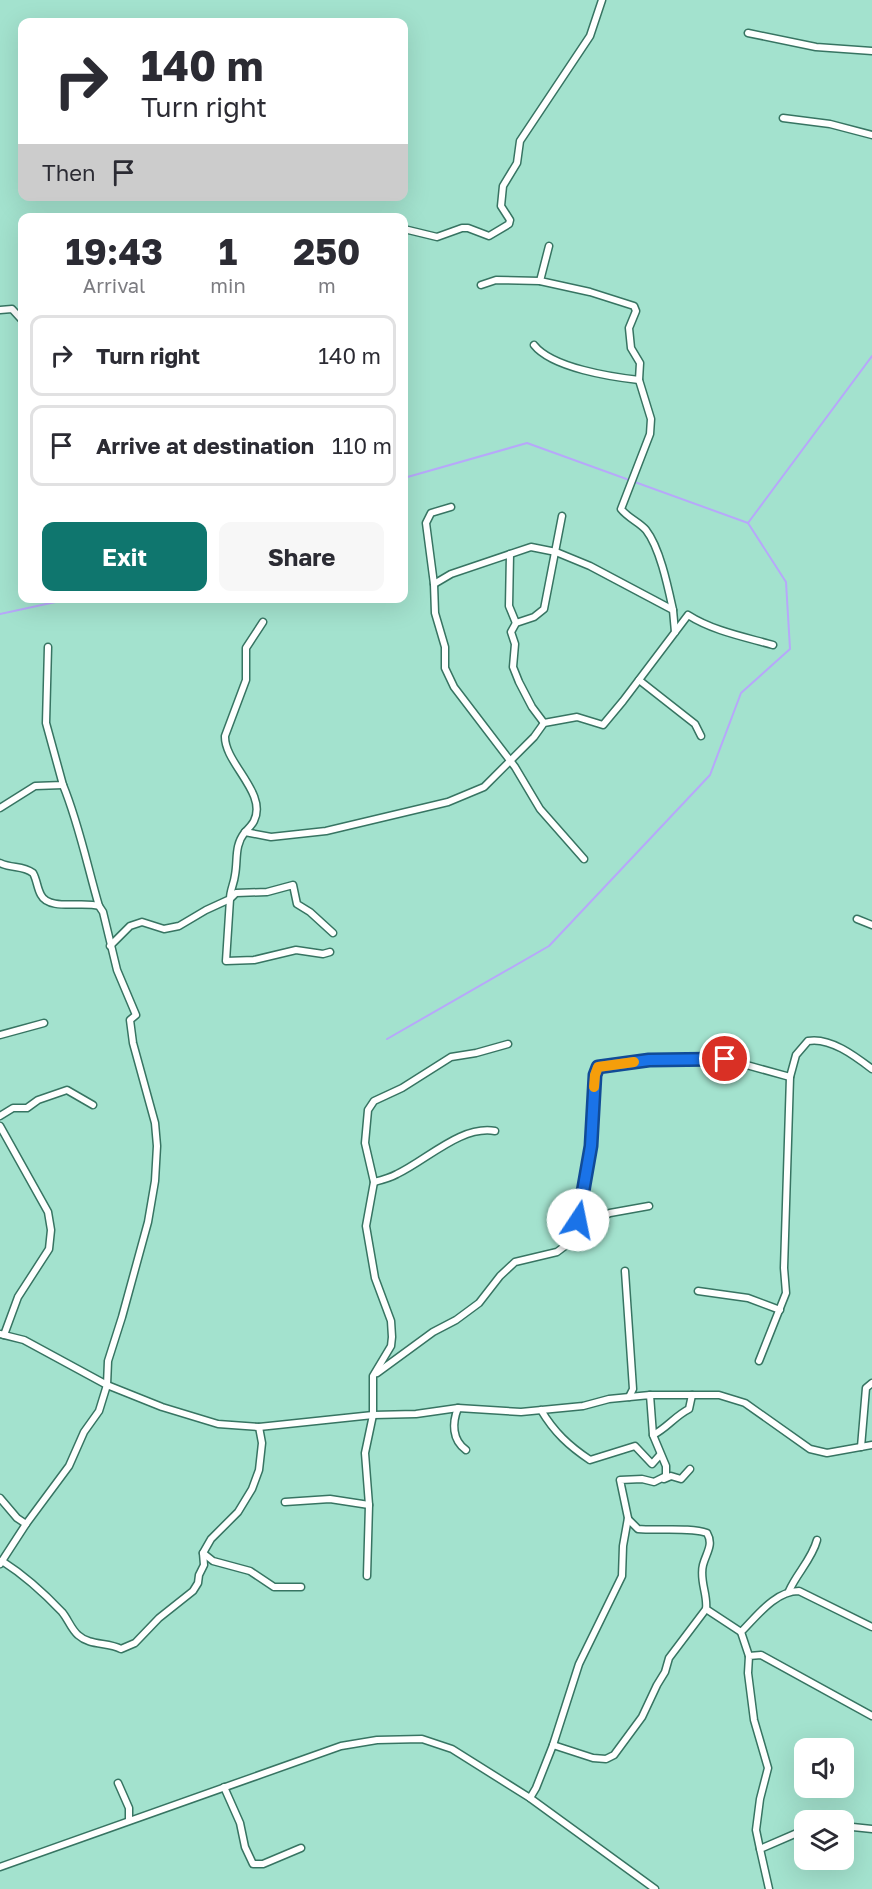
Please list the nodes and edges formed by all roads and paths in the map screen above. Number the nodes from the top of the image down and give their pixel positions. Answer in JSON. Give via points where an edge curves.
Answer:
{"nodes":[{"id":1,"x":602,"y":0,"type":"edge"},
{"id":2,"x":748,"y":33,"type":"dead end"},
{"id":3,"x":872,"y":51,"type":"edge"},
{"id":4,"x":783,"y":118,"type":"dead end"},
{"id":5,"x":872,"y":135,"type":"edge"},
{"id":6,"x":408,"y":230,"type":"edge"},
{"id":7,"x":549,"y":246,"type":"dead end"},
{"id":8,"x":540,"y":281,"type":"junction"},
{"id":9,"x":481,"y":285,"type":"dead end"},
{"id":10,"x":0,"y":310,"type":"edge"},
{"id":11,"x":18,"y":316,"type":"edge"},
{"id":12,"x":534,"y":345,"type":"dead end"},
{"id":13,"x":639,"y":380,"type":"junction"},
{"id":14,"x":451,"y":507,"type":"dead end"},
{"id":15,"x":562,"y":516,"type":"dead end"},
{"id":16,"x":556,"y":552,"type":"junction"},
{"id":17,"x":510,"y":554,"type":"junction"},
{"id":18,"x":434,"y":584,"type":"junction"},
{"id":19,"x":673,"y":610,"type":"junction"},
{"id":20,"x":263,"y":622,"type":"dead end"},
{"id":21,"x":516,"y":622,"type":"junction"},
{"id":22,"x":675,"y":632,"type":"junction"},
{"id":23,"x":773,"y":645,"type":"dead end"},
{"id":24,"x":48,"y":647,"type":"dead end"},
{"id":25,"x":639,"y":680,"type":"junction"},
{"id":26,"x":544,"y":723,"type":"junction"},
{"id":27,"x":701,"y":736,"type":"dead end"},
{"id":28,"x":510,"y":762,"type":"junction"},
{"id":29,"x":63,"y":785,"type":"junction"},
{"id":30,"x":0,"y":807,"type":"edge"},
{"id":31,"x":245,"y":832,"type":"junction"},
{"id":32,"x":584,"y":859,"type":"dead end"},
{"id":33,"x":0,"y":863,"type":"edge"},
{"id":34,"x":230,"y":899,"type":"junction"},
{"id":35,"x":99,"y":906,"type":"junction"},
{"id":36,"x":857,"y":919,"type":"dead end"},
{"id":37,"x":872,"y":925,"type":"edge"},
{"id":38,"x":333,"y":933,"type":"dead end"},
{"id":39,"x":110,"y":946,"type":"junction"},
{"id":40,"x":330,"y":952,"type":"dead end"},
{"id":41,"x":44,"y":1023,"type":"dead end"},
{"id":42,"x":0,"y":1035,"type":"edge"},
{"id":43,"x":508,"y":1044,"type":"dead end"},
{"id":44,"x":872,"y":1069,"type":"edge"},
{"id":45,"x":790,"y":1077,"type":"junction"},
{"id":46,"x":93,"y":1105,"type":"dead end"},
{"id":47,"x":0,"y":1116,"type":"edge"},
{"id":48,"x":0,"y":1126,"type":"edge"},
{"id":49,"x":495,"y":1131,"type":"dead end"},
{"id":50,"x":374,"y":1182,"type":"junction"},
{"id":51,"x":649,"y":1206,"type":"dead end"},
{"id":52,"x":576,"y":1227,"type":"junction"},
{"id":53,"x":626,"y":1271,"type":"dead end"},
{"id":54,"x":698,"y":1291,"type":"dead end"},
{"id":55,"x":780,"y":1310,"type":"junction"},
{"id":56,"x":2,"y":1335,"type":"edge"},
{"id":57,"x":759,"y":1361,"type":"dead end"},
{"id":58,"x":374,"y":1376,"type":"junction"},
{"id":59,"x":872,"y":1383,"type":"edge"},
{"id":60,"x":107,"y":1385,"type":"junction"},
{"id":61,"x":650,"y":1395,"type":"junction"},
{"id":62,"x":692,"y":1395,"type":"junction"},
{"id":63,"x":629,"y":1396,"type":"junction"},
{"id":64,"x":459,"y":1408,"type":"junction"},
{"id":65,"x":541,"y":1410,"type":"junction"},
{"id":66,"x":373,"y":1415,"type":"junction"},
{"id":67,"x":260,"y":1427,"type":"junction"},
{"id":68,"x":653,"y":1435,"type":"junction"},
{"id":69,"x":872,"y":1444,"type":"edge"},
{"id":70,"x":861,"y":1447,"type":"junction"},
{"id":71,"x":466,"y":1450,"type":"dead end"},
{"id":72,"x":660,"y":1455,"type":"junction"},
{"id":73,"x":690,"y":1469,"type":"dead end"},
{"id":74,"x":661,"y":1480,"type":"junction"},
{"id":75,"x":0,"y":1498,"type":"edge"},
{"id":76,"x":285,"y":1502,"type":"dead end"},
{"id":77,"x":369,"y":1505,"type":"junction"},
{"id":78,"x":627,"y":1518,"type":"junction"},
{"id":79,"x":26,"y":1524,"type":"junction"},
{"id":80,"x":818,"y":1540,"type":"dead end"},
{"id":81,"x":203,"y":1553,"type":"junction"},
{"id":82,"x":1,"y":1562,"type":"edge"},
{"id":83,"x":367,"y":1576,"type":"dead end"},
{"id":84,"x":301,"y":1587,"type":"dead end"},
{"id":85,"x":789,"y":1591,"type":"junction"},
{"id":86,"x":706,"y":1609,"type":"junction"},
{"id":87,"x":872,"y":1627,"type":"edge"},
{"id":88,"x":741,"y":1632,"type":"junction"},
{"id":89,"x":749,"y":1656,"type":"junction"},
{"id":90,"x":872,"y":1716,"type":"edge"},
{"id":91,"x":553,"y":1745,"type":"junction"},
{"id":92,"x":118,"y":1784,"type":"dead end"},
{"id":93,"x":224,"y":1787,"type":"junction"},
{"id":94,"x":530,"y":1798,"type":"junction"},
{"id":95,"x":129,"y":1820,"type":"junction"},
{"id":96,"x":854,"y":1827,"type":"edge"},
{"id":97,"x":872,"y":1829,"type":"edge"},
{"id":98,"x":794,"y":1835,"type":"edge"},
{"id":99,"x":301,"y":1848,"type":"dead end"},
{"id":100,"x":760,"y":1850,"type":"junction"},
{"id":101,"x":0,"y":1867,"type":"edge"},
{"id":102,"x":655,"y":1889,"type":"edge"},
{"id":103,"x":769,"y":1889,"type":"edge"}],
"edges":[{"from":1,"to":6,"type":"street","via":[[590,36],[520,141],[517,163],[503,186],[501,206],[509,224],[489,236],[468,228],[437,237]]},
{"from":2,"to":3,"type":"street","via":[[816,47]]},
{"from":4,"to":5,"type":"street"},
{"from":7,"to":8,"type":"street"},
{"from":8,"to":9,"type":"street","via":[[496,280]]},
{"from":8,"to":13,"type":"street","via":[[634,306],[636,311],[629,328],[631,348],[640,363]]},
{"from":10,"to":11,"type":"street","via":[[12,309]]},
{"from":12,"to":13,"type":"street","via":[[539,352],[567,364],[605,376]]},
{"from":13,"to":19,"type":"street","via":[[651,419],[650,434],[621,509],[644,528],[653,542]]},
{"from":14,"to":18,"type":"street","via":[[431,513],[426,523]]},
{"from":15,"to":16,"type":"street"},
{"from":16,"to":17,"type":"street","via":[[531,547]]},
{"from":16,"to":19,"type":"street"},
{"from":16,"to":21,"type":"street","via":[[544,609]]},
{"from":17,"to":18,"type":"street","via":[[451,574]]},
{"from":17,"to":21,"type":"street","via":[[510,606]]},
{"from":18,"to":28,"type":"street","via":[[445,668],[454,687]]},
{"from":19,"to":22,"type":"street"},
{"from":20,"to":31,"type":"street","via":[[246,648],[246,680],[225,736],[225,746],[256,804],[255,819]]},
{"from":21,"to":26,"type":"street","via":[[511,632],[515,644],[513,667]]},
{"from":22,"to":23,"type":"street","via":[[688,615]]},
{"from":22,"to":25,"type":"street"},
{"from":24,"to":29,"type":"street","via":[[46,723]]},
{"from":25,"to":26,"type":"street","via":[[603,725],[577,717]]},
{"from":25,"to":27,"type":"street","via":[[695,724]]},
{"from":26,"to":28,"type":"street"},
{"from":28,"to":31,"type":"street","via":[[484,787],[448,802],[326,831],[271,837]]},
{"from":28,"to":32,"type":"street","via":[[540,809]]},
{"from":29,"to":30,"type":"street","via":[[35,786]]},
{"from":29,"to":35,"type":"street","via":[[76,817]]},
{"from":31,"to":34,"type":"street","via":[[236,851]]},
{"from":33,"to":35,"type":"street","via":[[25,867],[33,873],[40,894],[52,904]]},
{"from":34,"to":38,"type":"street","via":[[236,893],[267,892],[293,885],[297,904]]},
{"from":34,"to":39,"type":"street","via":[[179,926],[164,929],[142,922],[130,926]]},
{"from":34,"to":40,"type":"street","via":[[226,961],[254,960],[296,950]]},
{"from":35,"to":39,"type":"street"},
{"from":36,"to":37,"type":"street"},
{"from":39,"to":60,"type":"street","via":[[136,1015],[130,1020],[133,1043],[155,1123],[157,1146],[148,1222],[108,1361]]},
{"from":41,"to":42,"type":"street"},
{"from":43,"to":50,"type":"street","via":[[451,1057],[374,1101],[369,1110],[365,1143]]},
{"from":44,"to":45,"type":"street","via":[[856,1057],[814,1040],[808,1041],[796,1055]]},
{"from":45,"to":52,"type":"street","via":[[725,1059],[649,1060],[598,1067],[591,1146]]},
{"from":45,"to":55,"type":"street","via":[[786,1293]]},
{"from":46,"to":47,"type":"street","via":[[67,1090]]},
{"from":48,"to":56,"type":"street","via":[[48,1212],[51,1230],[49,1249],[18,1297]]},
{"from":49,"to":50,"type":"street","via":[[470,1132],[397,1174]]},
{"from":50,"to":58,"type":"street","via":[[366,1226],[375,1278],[391,1321],[392,1336],[391,1346]]},
{"from":51,"to":52,"type":"street","via":[[610,1213]]},
{"from":52,"to":58,"type":"street","via":[[569,1243],[557,1252],[515,1262],[479,1303]]},
{"from":53,"to":63,"type":"street","via":[[633,1389]]},
{"from":54,"to":55,"type":"street","via":[[748,1298]]},
{"from":55,"to":57,"type":"street"},
{"from":56,"to":60,"type":"street","via":[[24,1340]]},
{"from":58,"to":66,"type":"street"},
{"from":59,"to":70,"type":"street","via":[[866,1389]]},
{"from":60,"to":67,"type":"street","via":[[218,1424]]},
{"from":60,"to":79,"type":"street","via":[[99,1411],[84,1432],[69,1466]]},
{"from":61,"to":62,"type":"street"},
{"from":61,"to":63,"type":"street"},
{"from":61,"to":68,"type":"street"},
{"from":62,"to":68,"type":"street","via":[[689,1409]]},
{"from":62,"to":70,"type":"street","via":[[719,1395],[745,1403],[810,1449],[827,1453]]},
{"from":63,"to":65,"type":"street"},
{"from":64,"to":65,"type":"street"},
{"from":64,"to":66,"type":"street"},
{"from":64,"to":71,"type":"street","via":[[454,1418],[454,1434]]},
{"from":65,"to":72,"type":"street","via":[[567,1445],[591,1460],[635,1446],[652,1464]]},
{"from":66,"to":67,"type":"street"},
{"from":66,"to":77,"type":"street","via":[[365,1453]]},
{"from":67,"to":81,"type":"street","via":[[260,1461],[252,1490]]},
{"from":68,"to":72,"type":"street"},
{"from":69,"to":70,"type":"street"},
{"from":72,"to":74,"type":"street","via":[[666,1466],[666,1476]]},
{"from":73,"to":74,"type":"street","via":[[681,1479],[671,1476]]},
{"from":74,"to":78,"type":"street","via":[[621,1480]]},
{"from":75,"to":79,"type":"street"},
{"from":76,"to":77,"type":"street","via":[[330,1499]]},
{"from":77,"to":83,"type":"street"},
{"from":78,"to":86,"type":"street","via":[[638,1529],[707,1533],[710,1548],[702,1567]]},
{"from":78,"to":91,"type":"street","via":[[622,1576],[579,1664]]},
{"from":79,"to":82,"type":"street"},
{"from":80,"to":85,"type":"street"},
{"from":81,"to":82,"type":"street","via":[[204,1565],[193,1591],[135,1643],[121,1649],[77,1635],[63,1614],[24,1575]]},
{"from":81,"to":84,"type":"street","via":[[213,1561],[250,1571],[274,1587]]},
{"from":85,"to":87,"type":"street","via":[[799,1591]]},
{"from":85,"to":88,"type":"street","via":[[776,1598]]},
{"from":86,"to":88,"type":"street"},
{"from":86,"to":91,"type":"street","via":[[669,1658],[642,1717],[614,1755],[593,1758]]},
{"from":88,"to":89,"type":"street"},
{"from":89,"to":90,"type":"street","via":[[761,1655]]},
{"from":89,"to":100,"type":"street","via":[[754,1720],[768,1768],[756,1830]]},
{"from":91,"to":94,"type":"street"},
{"from":92,"to":95,"type":"street","via":[[129,1808]]},
{"from":93,"to":94,"type":"street","via":[[341,1746],[422,1739],[452,1749]]},
{"from":93,"to":95,"type":"street"},
{"from":93,"to":99,"type":"street","via":[[253,1864],[263,1864]]},
{"from":94,"to":102,"type":"street"},
{"from":95,"to":101,"type":"street"},
{"from":96,"to":97,"type":"street"},
{"from":98,"to":100,"type":"street"},
{"from":100,"to":103,"type":"street"}]}
